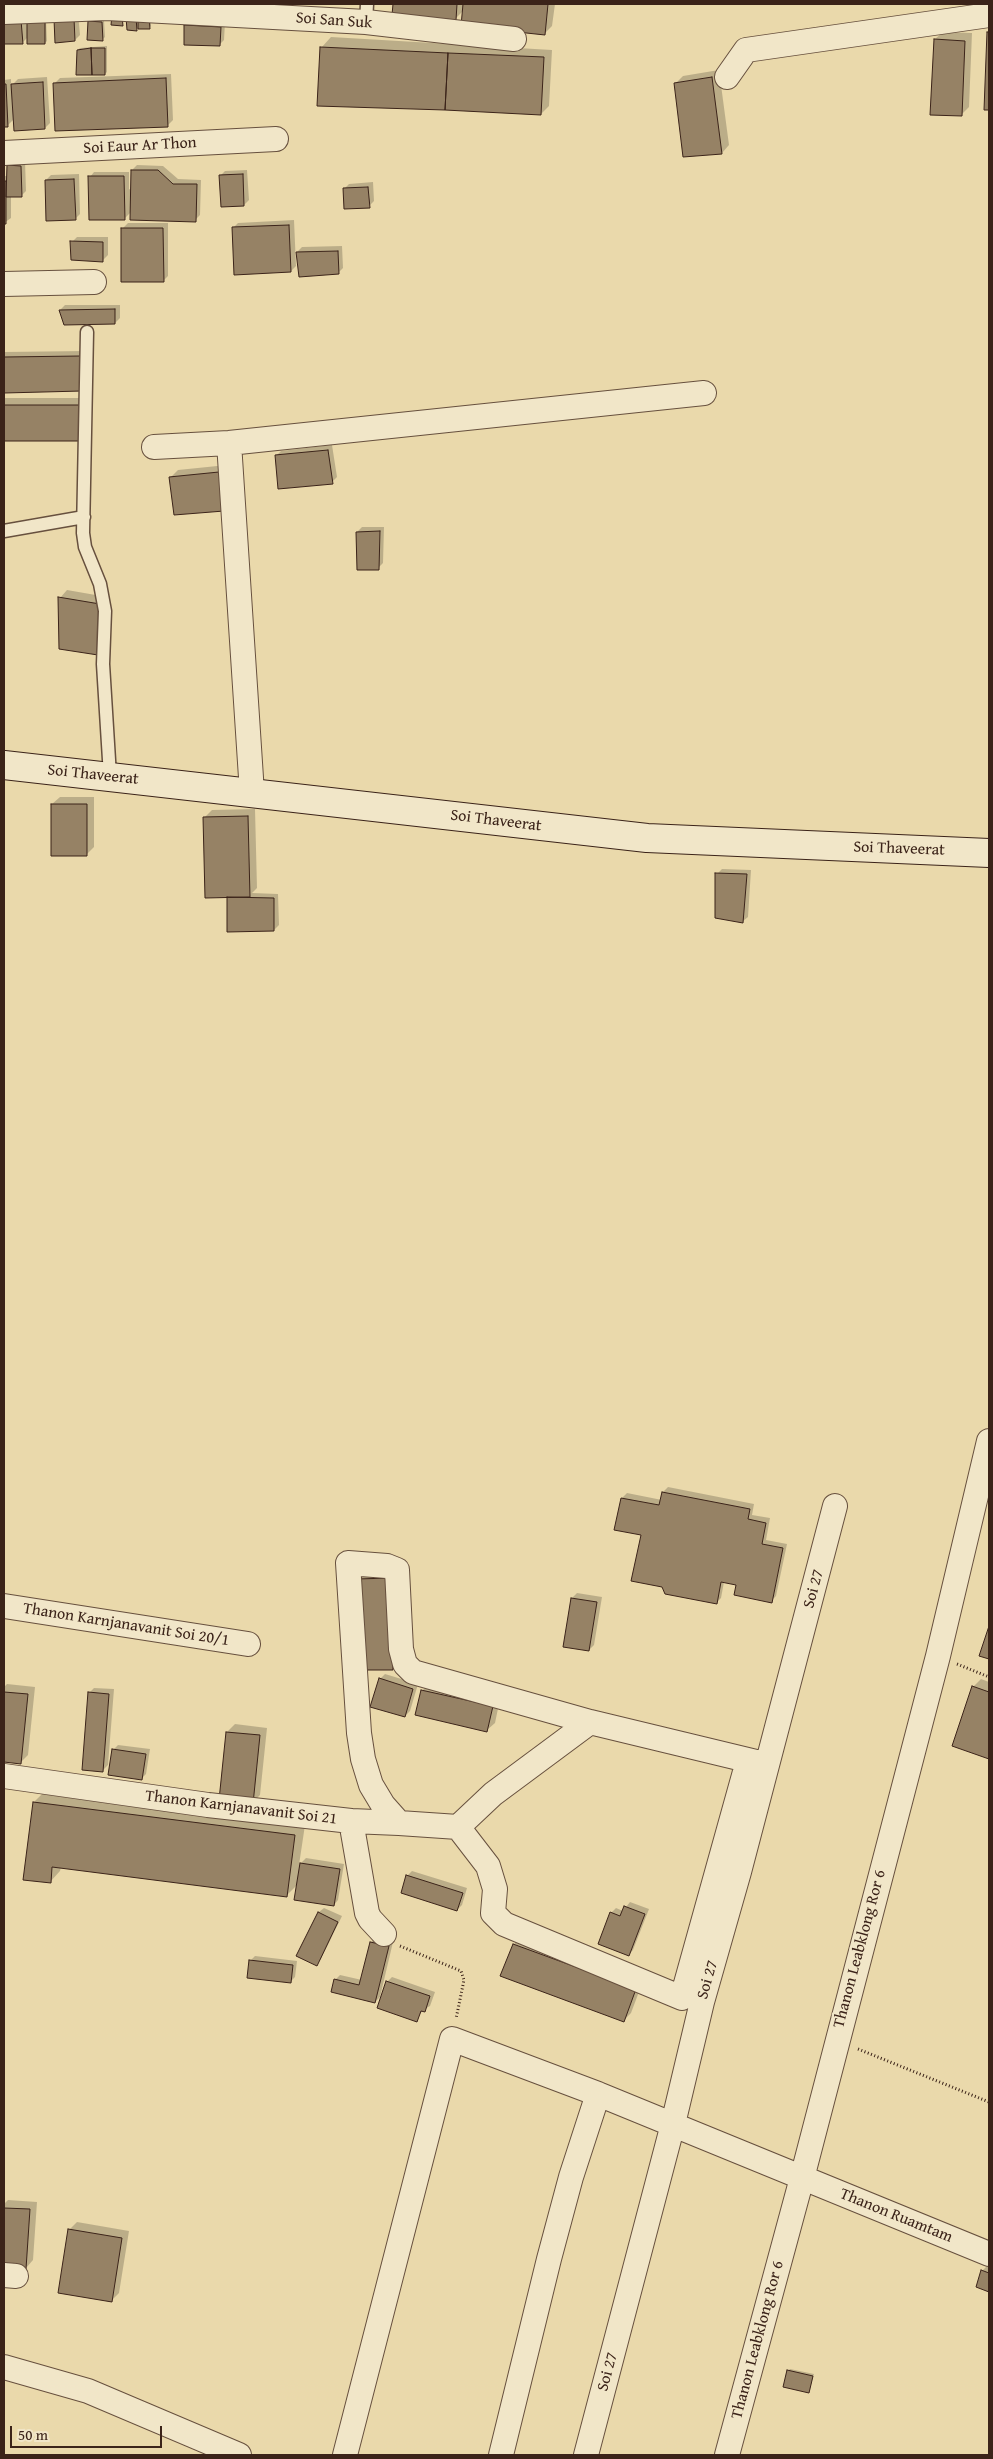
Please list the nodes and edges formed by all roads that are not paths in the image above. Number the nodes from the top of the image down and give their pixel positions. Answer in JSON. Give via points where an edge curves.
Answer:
{"nodes":[{"id":1,"x":4,"y":12,"type":"edge"},
{"id":2,"x":367,"y":13,"type":"edge"},
{"id":3,"x":989,"y":15,"type":"edge"},
{"id":4,"x":514,"y":39,"type":"dead end"},
{"id":5,"x":727,"y":78,"type":"dead end"},
{"id":6,"x":276,"y":140,"type":"dead end"},
{"id":7,"x":4,"y":153,"type":"edge"},
{"id":8,"x":94,"y":282,"type":"dead end"},
{"id":9,"x":4,"y":284,"type":"edge"},
{"id":10,"x":87,"y":332,"type":"dead end"},
{"id":11,"x":704,"y":394,"type":"dead end"},
{"id":12,"x":229,"y":443,"type":"junction"},
{"id":13,"x":154,"y":447,"type":"dead end"},
{"id":14,"x":84,"y":517,"type":"junction"},
{"id":15,"x":4,"y":531,"type":"edge"},
{"id":16,"x":4,"y":765,"type":"edge"},
{"id":17,"x":110,"y":776,"type":"junction"},
{"id":18,"x":252,"y":793,"type":"junction"},
{"id":19,"x":989,"y":853,"type":"edge"},
{"id":20,"x":989,"y":1441,"type":"edge"},
{"id":21,"x":836,"y":1506,"type":"dead end"},
{"id":22,"x":4,"y":1606,"type":"edge"},
{"id":23,"x":248,"y":1644,"type":"dead end"},
{"id":24,"x":590,"y":1722,"type":"junction"},
{"id":25,"x":758,"y":1763,"type":"junction"},
{"id":26,"x":4,"y":1776,"type":"edge"},
{"id":27,"x":351,"y":1821,"type":"junction"},
{"id":28,"x":399,"y":1823,"type":"junction"},
{"id":29,"x":458,"y":1827,"type":"junction"},
{"id":30,"x":384,"y":1934,"type":"road end"},
{"id":31,"x":598,"y":2094,"type":"junction"},
{"id":32,"x":673,"y":2124,"type":"junction"},
{"id":33,"x":802,"y":2178,"type":"junction"},
{"id":34,"x":989,"y":2254,"type":"edge"},
{"id":35,"x":4,"y":2367,"type":"edge"},
{"id":36,"x":239,"y":2455,"type":"edge"},
{"id":37,"x":345,"y":2455,"type":"edge"},
{"id":38,"x":501,"y":2455,"type":"edge"},
{"id":39,"x":586,"y":2455,"type":"edge"},
{"id":40,"x":727,"y":2455,"type":"edge"}],
"edges":[{"from":1,"to":2,"type":"street","name":"Soi San Suk","via":[[106,8]]},
{"from":2,"to":4,"type":"street","name":"Soi San Suk"},
{"from":3,"to":5,"type":"street","via":[[746,50]]},
{"from":6,"to":7,"type":"street","name":"Soi Eaur Ar Thon"},
{"from":8,"to":9,"type":"street"},
{"from":10,"to":14,"type":"lane"},
{"from":11,"to":12,"type":"street"},
{"from":12,"to":13,"type":"street"},
{"from":12,"to":18,"type":"street"},
{"from":14,"to":15,"type":"lane"},
{"from":14,"to":17,"type":"lane","via":[[85,546],[100,584],[105,610],[103,664]]},
{"from":16,"to":17,"type":"street","name":"Soi Thaveerat"},
{"from":17,"to":18,"type":"street","name":"Soi Thaveerat"},
{"from":18,"to":19,"type":"street","name":"Soi Thaveerat","via":[[647,838]]},
{"from":20,"to":33,"type":"street","name":"Thanon Leabklong Ror 6","via":[[938,1656]]},
{"from":21,"to":25,"type":"street","name":"Soi 27"},
{"from":22,"to":23,"type":"street","name":"Thanon Karnjanavanit Soi 20/1"},
{"from":24,"to":25,"type":"street"},
{"from":24,"to":28,"type":"street","via":[[413,1672],[405,1664],[401,1649],[397,1570],[387,1566],[348,1563],[363,1759],[371,1785]]},
{"from":24,"to":29,"type":"street","via":[[493,1794]]},
{"from":25,"to":29,"type":"street","via":[[682,1998],[496,1919],[493,1914],[495,1889],[488,1866]]},
{"from":25,"to":32,"type":"street","name":"Soi 27"},
{"from":26,"to":27,"type":"street","name":"Thanon Karnjanavanit Soi 21","via":[[208,1805]]},
{"from":27,"to":28,"type":"street"},
{"from":27,"to":30,"type":"street","name":"Thanon Karnjanavanit Soi 21","via":[[368,1913]]},
{"from":28,"to":29,"type":"street"},
{"from":31,"to":32,"type":"street","name":"Thanon Ruamtam"},
{"from":31,"to":37,"type":"street","name":"Thanon Ruamtam","via":[[452,2040]]},
{"from":31,"to":38,"type":"street","via":[[554,2240]]},
{"from":32,"to":33,"type":"street","name":"Thanon Ruamtam"},
{"from":32,"to":39,"type":"street","name":"Soi 27"},
{"from":33,"to":34,"type":"street","name":"Thanon Ruamtam"},
{"from":33,"to":40,"type":"street","name":"Thanon Leabklong Ror 6"},
{"from":35,"to":36,"type":"street","via":[[88,2391]]}]}
